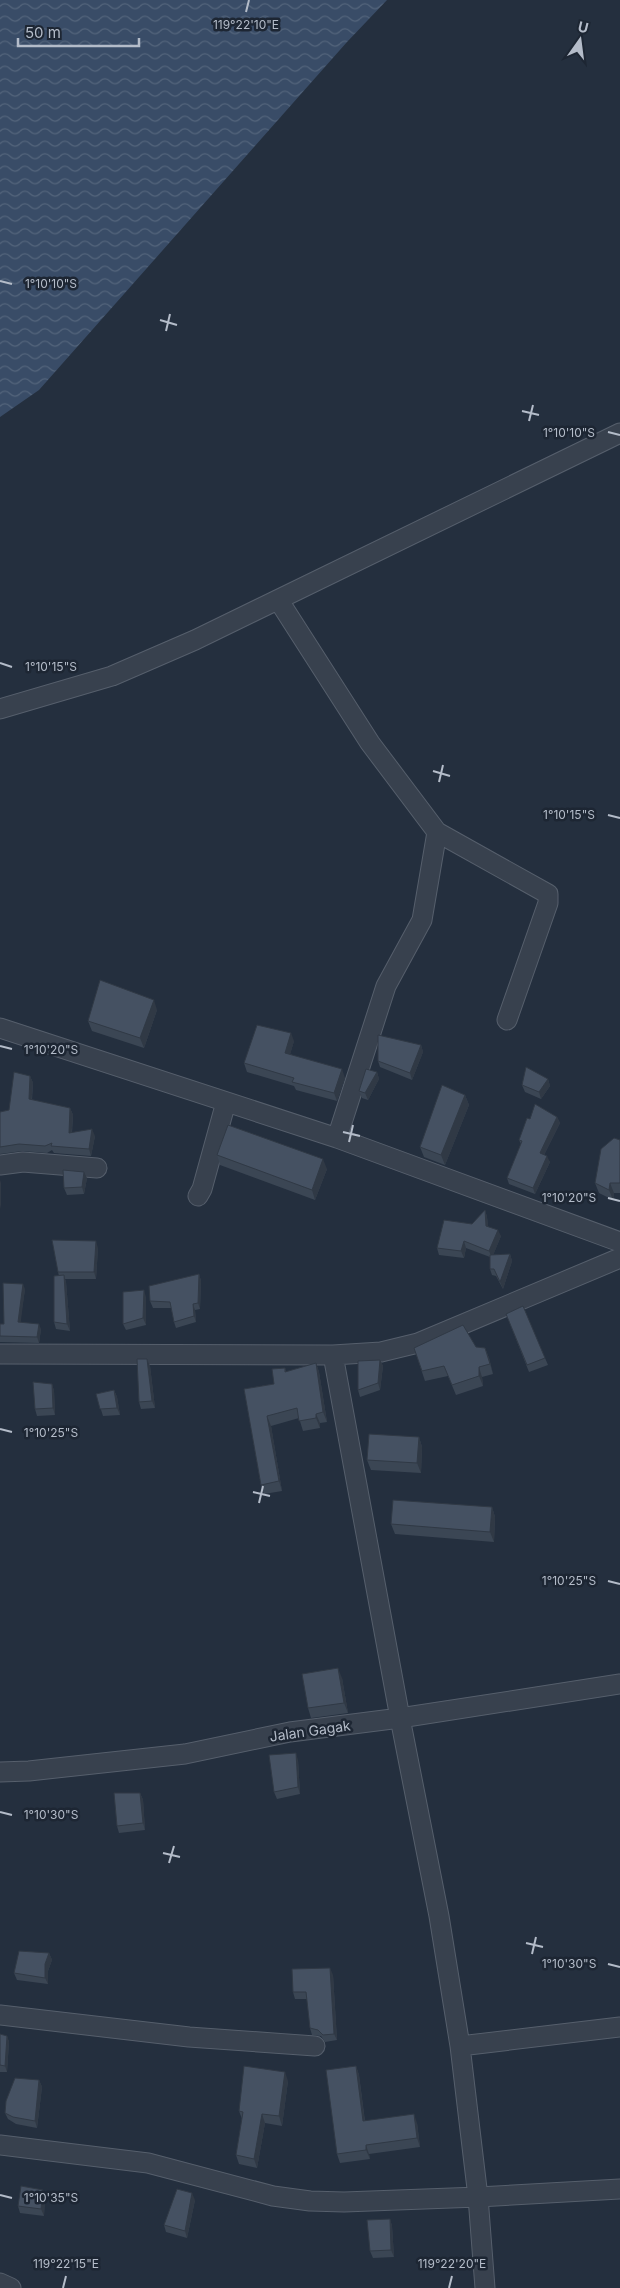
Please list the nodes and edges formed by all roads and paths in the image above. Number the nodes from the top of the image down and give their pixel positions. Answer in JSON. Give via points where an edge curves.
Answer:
{"nodes":[{"id":1,"x":620,"y":433,"type":"edge"},
{"id":2,"x":279,"y":601,"type":"junction"},
{"id":3,"x":0,"y":709,"type":"edge"},
{"id":4,"x":437,"y":832,"type":"junction"},
{"id":5,"x":507,"y":1020,"type":"dead end"},
{"id":6,"x":0,"y":1028,"type":"edge"},
{"id":7,"x":226,"y":1102,"type":"junction"},
{"id":8,"x":338,"y":1138,"type":"junction"},
{"id":9,"x":0,"y":1165,"type":"edge"},
{"id":10,"x":97,"y":1168,"type":"dead end"},
{"id":11,"x":198,"y":1196,"type":"dead end"},
{"id":12,"x":620,"y":1242,"type":"edge"},
{"id":13,"x":620,"y":1258,"type":"edge"},
{"id":14,"x":0,"y":1354,"type":"edge"},
{"id":15,"x":333,"y":1355,"type":"junction"},
{"id":16,"x":620,"y":1684,"type":"edge"},
{"id":17,"x":400,"y":1718,"type":"junction"},
{"id":18,"x":0,"y":1772,"type":"edge"},
{"id":19,"x":0,"y":2015,"type":"edge"},
{"id":20,"x":620,"y":2027,"type":"edge"},
{"id":21,"x":315,"y":2046,"type":"dead end"},
{"id":22,"x":460,"y":2046,"type":"junction"},
{"id":23,"x":0,"y":2145,"type":"edge"},
{"id":24,"x":620,"y":2189,"type":"edge"},
{"id":25,"x":478,"y":2197,"type":"junction"},
{"id":26,"x":0,"y":2283,"type":"edge"},
{"id":27,"x":11,"y":2288,"type":"edge"},
{"id":28,"x":485,"y":2288,"type":"edge"}],
"edges":[{"from":1,"to":2,"type":"street"},
{"from":2,"to":3,"type":"street","via":[[112,676]]},
{"from":2,"to":4,"type":"street","via":[[370,743]]},
{"from":4,"to":5,"type":"street","via":[[548,894],[548,903]]},
{"from":4,"to":8,"type":"street","via":[[422,920],[386,986]]},
{"from":6,"to":7,"type":"street"},
{"from":7,"to":8,"type":"street"},
{"from":7,"to":11,"type":"street"},
{"from":8,"to":12,"type":"street"},
{"from":9,"to":10,"type":"street","via":[[23,1162]]},
{"from":13,"to":15,"type":"street","via":[[418,1343],[381,1352]]},
{"from":14,"to":15,"type":"street"},
{"from":15,"to":17,"type":"street"},
{"from":16,"to":17,"type":"street","name":"Jalan Gagak"},
{"from":17,"to":18,"type":"street","name":"Jalan Gagak","via":[[290,1732],[185,1754]]},
{"from":17,"to":22,"type":"street","via":[[439,1916]]},
{"from":19,"to":21,"type":"street","via":[[189,2037]]},
{"from":20,"to":22,"type":"street"},
{"from":22,"to":25,"type":"street"},
{"from":23,"to":25,"type":"street","via":[[148,2163],[273,2196],[310,2201]]},
{"from":24,"to":25,"type":"street"},
{"from":25,"to":28,"type":"street"},
{"from":26,"to":27,"type":"street"}]}
